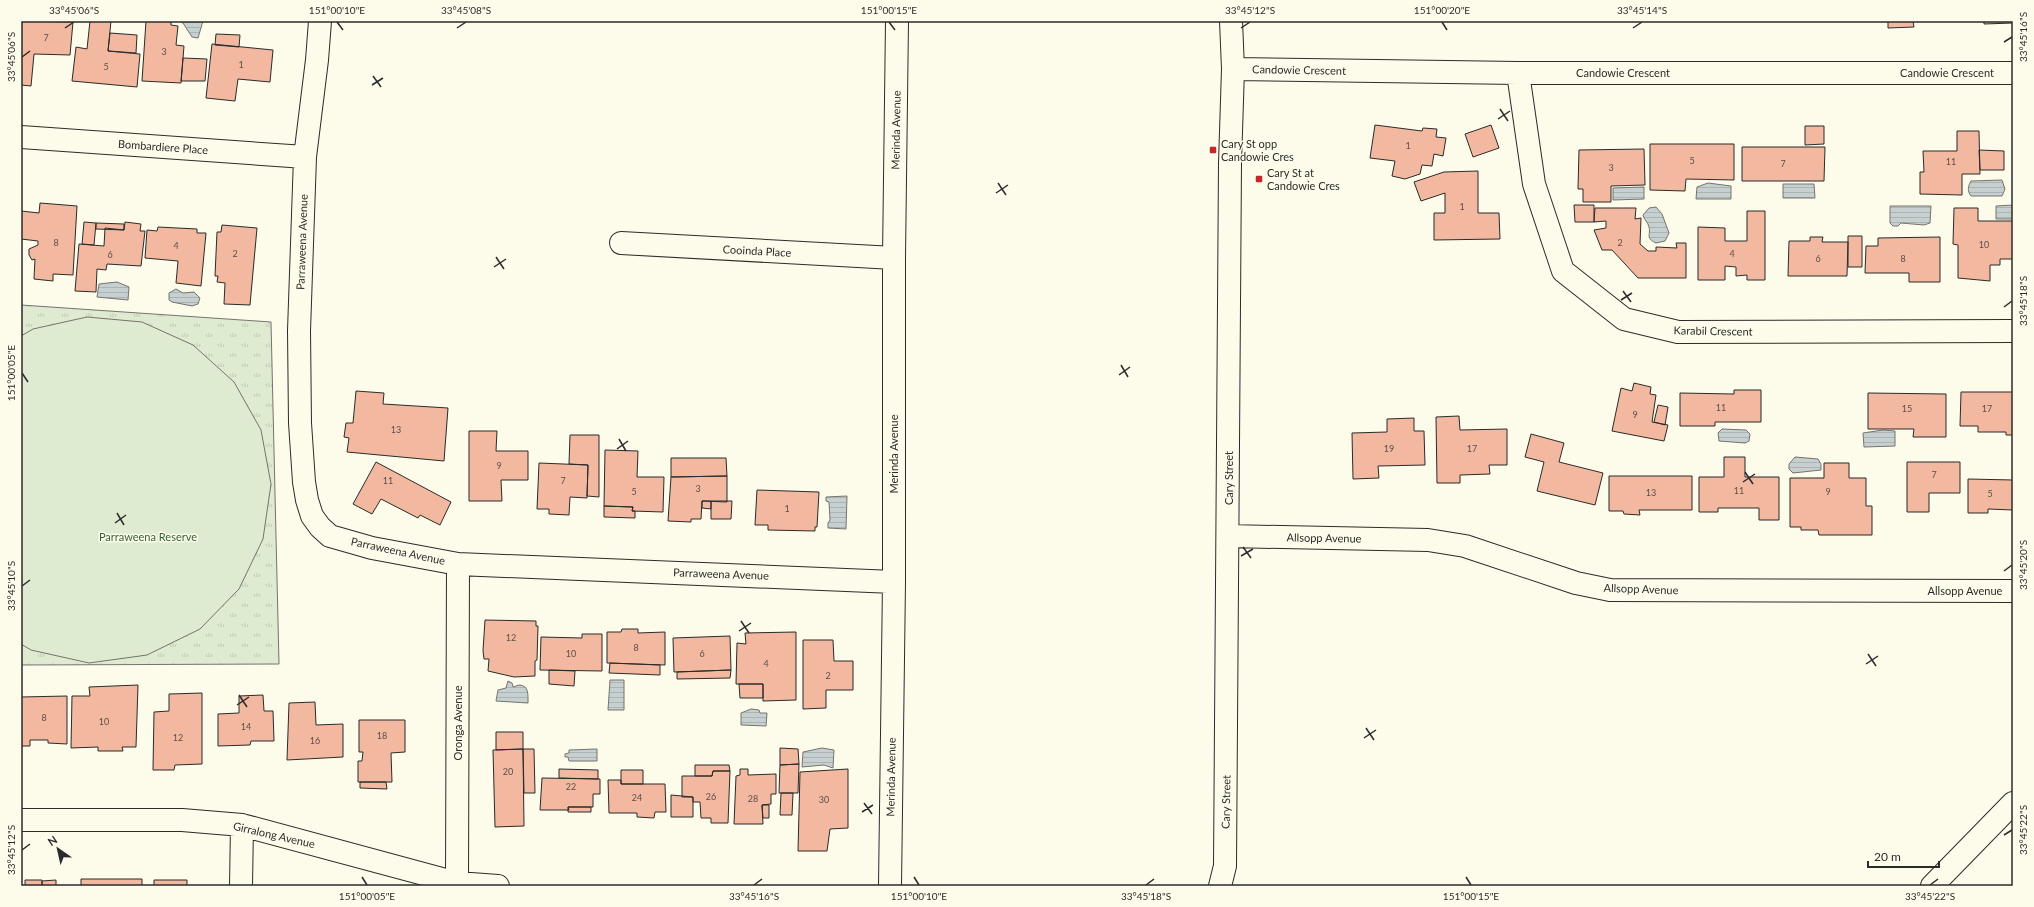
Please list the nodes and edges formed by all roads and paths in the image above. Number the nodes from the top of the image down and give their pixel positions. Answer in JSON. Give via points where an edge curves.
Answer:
{"nodes":[{"id":1,"x":320,"y":21,"type":"edge"},
{"id":2,"x":897,"y":21,"type":"edge"},
{"id":3,"x":1231,"y":21,"type":"edge"},
{"id":4,"x":1233,"y":69,"type":"junction"},
{"id":5,"x":1518,"y":73,"type":"junction"},
{"id":6,"x":2013,"y":73,"type":"edge"},
{"id":7,"x":21,"y":137,"type":"edge"},
{"id":8,"x":305,"y":157,"type":"junction"},
{"id":9,"x":621,"y":243,"type":"dead end"},
{"id":10,"x":894,"y":258,"type":"junction"},
{"id":11,"x":2013,"y":331,"type":"edge"},
{"id":12,"x":1228,"y":536,"type":"junction"},
{"id":13,"x":458,"y":564,"type":"junction"},
{"id":14,"x":894,"y":582,"type":"junction"},
{"id":15,"x":2013,"y":591,"type":"edge"},
{"id":16,"x":2013,"y":803,"type":"edge"},
{"id":17,"x":21,"y":820,"type":"edge"},
{"id":18,"x":242,"y":825,"type":"junction"},
{"id":19,"x":457,"y":883,"type":"junction"},
{"id":20,"x":241,"y":886,"type":"edge"},
{"id":21,"x":498,"y":886,"type":"edge"},
{"id":22,"x":890,"y":886,"type":"edge"},
{"id":23,"x":1220,"y":886,"type":"edge"},
{"id":24,"x":1932,"y":886,"type":"edge"}],
"edges":[{"from":1,"to":8,"type":"street","name":"Parraweena Avenue"},
{"from":2,"to":10,"type":"street","name":"Merinda Avenue"},
{"from":3,"to":4,"type":"street","name":"Cary Street"},
{"from":4,"to":5,"type":"street","name":"Candowie Crescent"},
{"from":4,"to":12,"type":"street","name":"Cary Street"},
{"from":5,"to":6,"type":"street","name":"Candowie Crescent"},
{"from":5,"to":11,"type":"street","name":"Karabil Crescent","via":[[1534,184],[1563,271],[1624,319],[1678,332]]},
{"from":7,"to":8,"type":"street","name":"Bombardiere Place"},
{"from":8,"to":13,"type":"street","name":"Parraweena Avenue","via":[[298,331],[300,423],[306,500],[312,516],[330,536],[372,548]]},
{"from":9,"to":10,"type":"street","name":"Cooinda Place"},
{"from":10,"to":14,"type":"street","name":"Merinda Avenue"},
{"from":12,"to":15,"type":"street","name":"Allsopp Avenue","via":[[1428,540],[1465,546],[1576,583],[1610,590]]},
{"from":12,"to":23,"type":"street","name":"Cary Street","via":[[1225,866]]},
{"from":13,"to":14,"type":"street","name":"Parraweena Avenue"},
{"from":13,"to":19,"type":"street","name":"Oronga Avenue"},
{"from":14,"to":22,"type":"street","name":"Merinda Avenue"},
{"from":16,"to":24,"type":"street"},
{"from":17,"to":18,"type":"street","name":"Girralong Avenue","via":[[182,820]]},
{"from":18,"to":19,"type":"street","name":"Girralong Avenue"},
{"from":18,"to":20,"type":"street"},
{"from":19,"to":21,"type":"street","name":"Girralong Avenue"}]}
